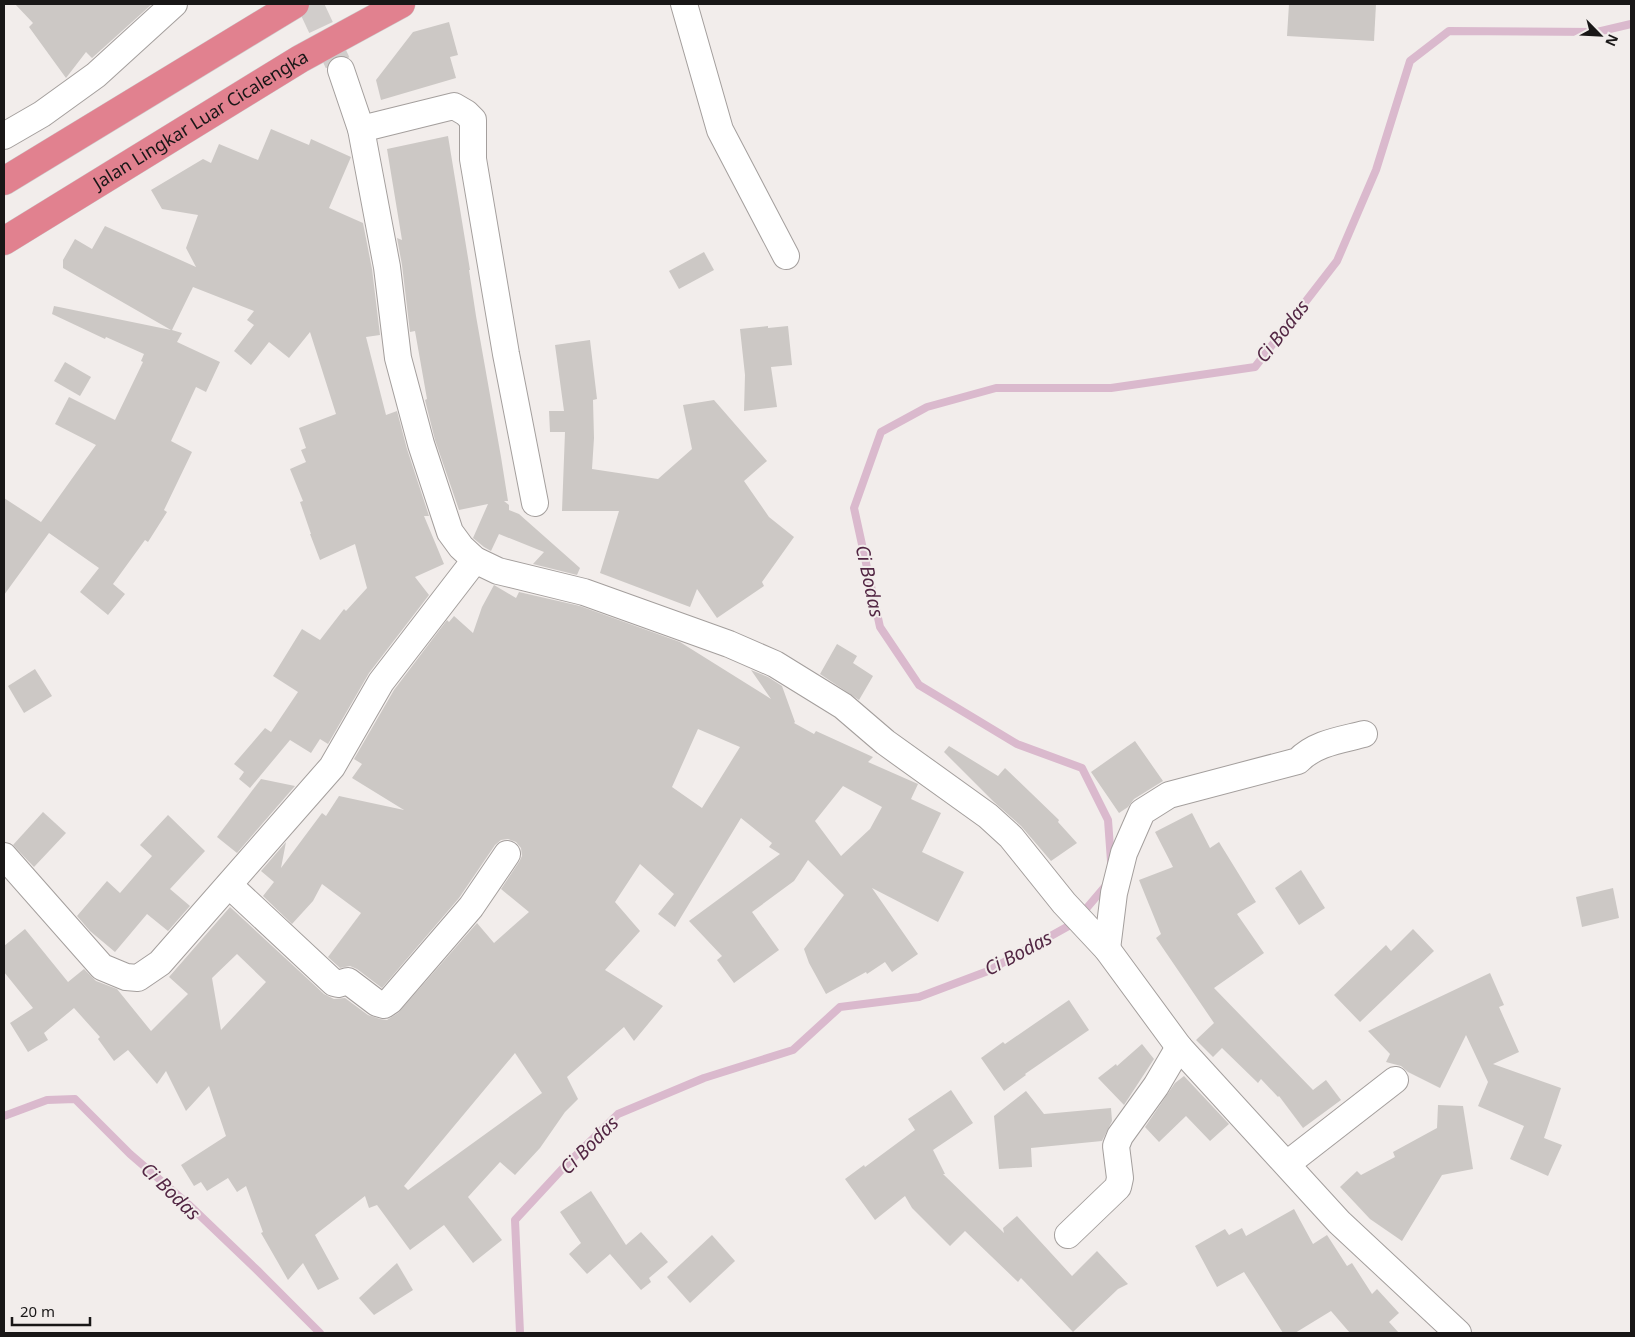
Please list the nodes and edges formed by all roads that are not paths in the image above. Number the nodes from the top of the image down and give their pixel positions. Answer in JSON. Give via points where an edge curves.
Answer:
{"nodes":[{"id":1,"x":174,"y":4,"type":"edge"},
{"id":2,"x":295,"y":4,"type":"edge"},
{"id":3,"x":401,"y":4,"type":"edge"},
{"id":4,"x":684,"y":4,"type":"edge"},
{"id":5,"x":341,"y":70,"type":"tunnel mouth"},
{"id":6,"x":361,"y":129,"type":"junction"},
{"id":7,"x":4,"y":136,"type":"edge"},
{"id":8,"x":4,"y":181,"type":"edge"},
{"id":9,"x":4,"y":241,"type":"edge"},
{"id":10,"x":786,"y":256,"type":"dead end"},
{"id":11,"x":535,"y":503,"type":"dead end"},
{"id":12,"x":475,"y":560,"type":"junction"},
{"id":13,"x":1364,"y":734,"type":"dead end"},
{"id":14,"x":507,"y":854,"type":"dead end"},
{"id":15,"x":4,"y":856,"type":"edge"},
{"id":16,"x":229,"y":885,"type":"junction"},
{"id":17,"x":1107,"y":949,"type":"junction"},
{"id":18,"x":1179,"y":1047,"type":"junction"},
{"id":19,"x":1395,"y":1080,"type":"dead end"},
{"id":20,"x":1287,"y":1164,"type":"junction"},
{"id":21,"x":1068,"y":1235,"type":"dead end"},
{"id":22,"x":1458,"y":1333,"type":"edge"}],
"edges":[{"from":1,"to":7,"type":"street","via":[[96,75],[42,114]]},
{"from":2,"to":8,"type":"highway"},
{"from":3,"to":9,"type":"highway","name":"Jalan Lingkar Luar Cicalengka","via":[[300,59]]},
{"from":4,"to":10,"type":"street","via":[[720,130]]},
{"from":5,"to":6,"type":"street"},
{"from":6,"to":11,"type":"street","via":[[454,106],[473,120],[473,159]]},
{"from":6,"to":12,"type":"street","via":[[387,267],[398,358],[450,532],[460,547]]},
{"from":12,"to":16,"type":"street","via":[[381,682],[332,767]]},
{"from":12,"to":17,"type":"street","via":[[498,571],[584,592],[775,664],[843,706],[885,742],[988,816],[1011,837],[1064,903]]},
{"from":13,"to":17,"type":"street","via":[[1326,744],[1305,753],[1298,761],[1169,795],[1142,812],[1124,853],[1114,893]]},
{"from":14,"to":16,"type":"street","via":[[471,907],[384,1005],[348,980],[334,983]]},
{"from":15,"to":16,"type":"street","via":[[102,967],[126,977],[138,978],[160,963]]},
{"from":17,"to":18,"type":"street"},
{"from":18,"to":20,"type":"street"},
{"from":18,"to":21,"type":"street","via":[[1120,1136],[1116,1146],[1118,1187]]},
{"from":19,"to":20,"type":"street"},
{"from":20,"to":22,"type":"street","via":[[1339,1222]]}]}
